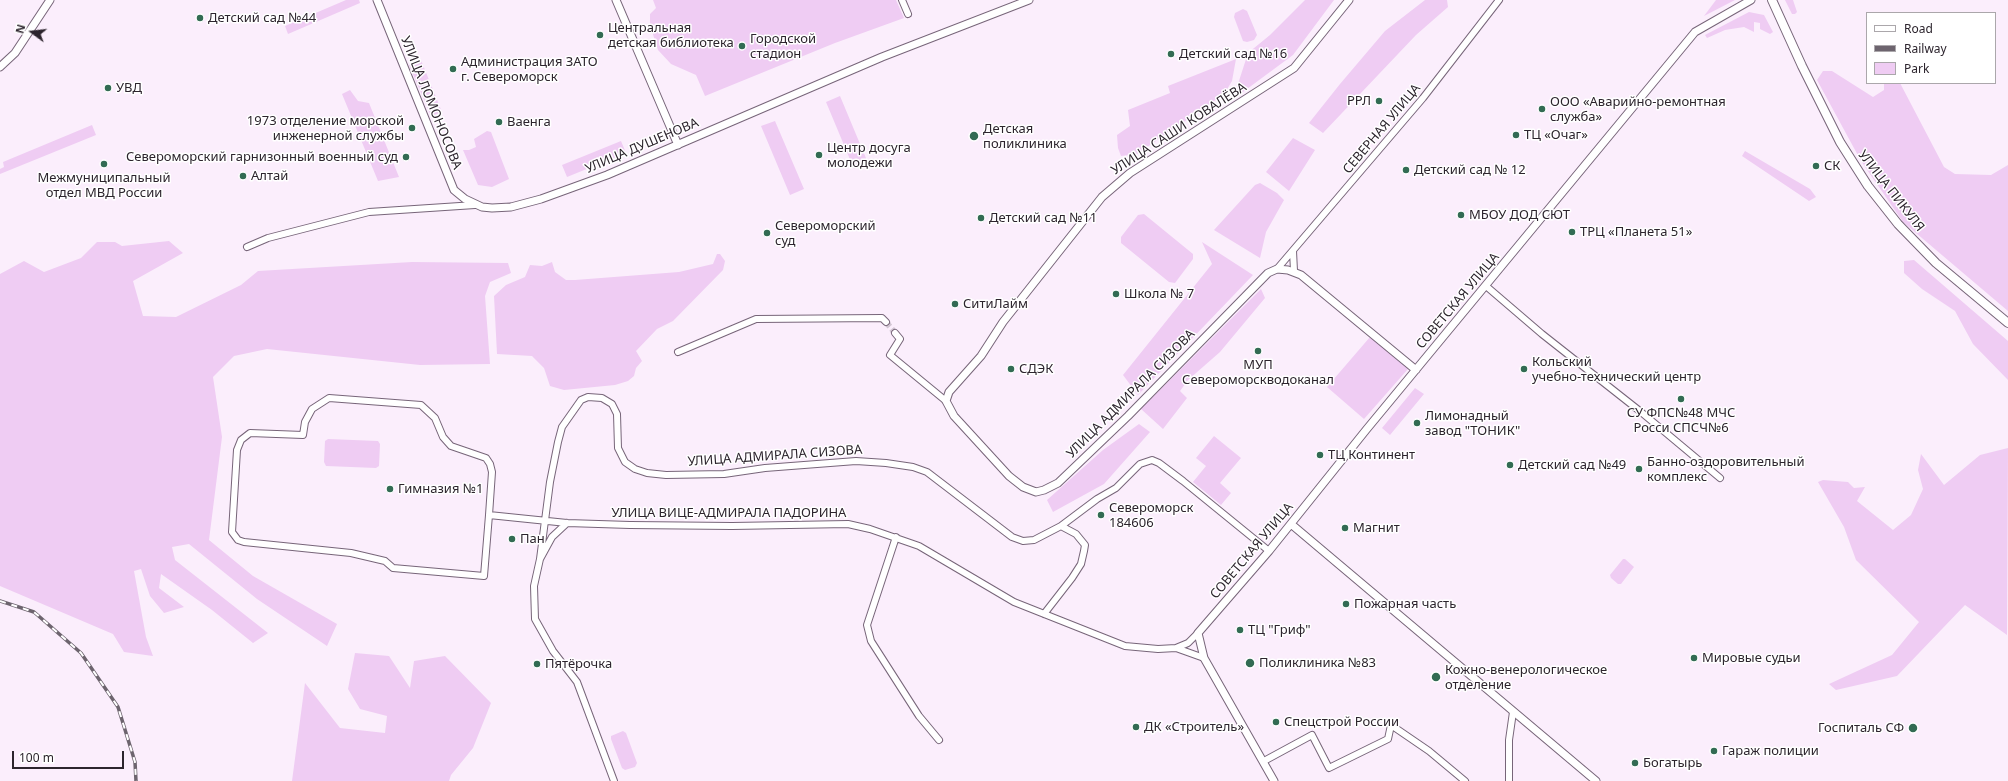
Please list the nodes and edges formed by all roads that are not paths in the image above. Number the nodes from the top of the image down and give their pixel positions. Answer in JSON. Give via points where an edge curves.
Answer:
{"nodes":[{"id":1,"x":50,"y":0,"type":"edge"},
{"id":2,"x":377,"y":0,"type":"edge"},
{"id":3,"x":616,"y":0,"type":"edge"},
{"id":4,"x":902,"y":0,"type":"edge"},
{"id":5,"x":1029,"y":0,"type":"edge"},
{"id":6,"x":1349,"y":0,"type":"edge"},
{"id":7,"x":1499,"y":0,"type":"edge"},
{"id":8,"x":1751,"y":0,"type":"edge"},
{"id":9,"x":1772,"y":0,"type":"edge"},
{"id":10,"x":908,"y":14,"type":"dead end"},
{"id":11,"x":0,"y":67,"type":"edge"},
{"id":12,"x":678,"y":145,"type":"junction"},
{"id":13,"x":475,"y":204,"type":"junction"},
{"id":14,"x":247,"y":247,"type":"dead end"},
{"id":15,"x":1292,"y":251,"type":"junction"},
{"id":16,"x":1277,"y":269,"type":"junction"},
{"id":17,"x":1294,"y":272,"type":"junction"},
{"id":18,"x":1486,"y":286,"type":"junction"},
{"id":19,"x":886,"y":322,"type":"tunnel mouth"},
{"id":20,"x":2008,"y":323,"type":"edge"},
{"id":21,"x":895,"y":333,"type":"tunnel mouth"},
{"id":22,"x":678,"y":352,"type":"dead end"},
{"id":23,"x":1416,"y":370,"type":"junction"},
{"id":24,"x":946,"y":402,"type":"junction"},
{"id":25,"x":1720,"y":478,"type":"dead end"},
{"id":26,"x":489,"y":516,"type":"junction"},
{"id":27,"x":545,"y":520,"type":"junction"},
{"id":28,"x":567,"y":523,"type":"junction"},
{"id":29,"x":1291,"y":524,"type":"junction"},
{"id":30,"x":1061,"y":526,"type":"junction"},
{"id":31,"x":896,"y":537,"type":"junction"},
{"id":32,"x":1269,"y":551,"type":"junction"},
{"id":33,"x":540,"y":559,"type":"junction"},
{"id":34,"x":1044,"y":614,"type":"junction"},
{"id":35,"x":1198,"y":633,"type":"junction"},
{"id":36,"x":1176,"y":648,"type":"junction"},
{"id":37,"x":1204,"y":658,"type":"junction"},
{"id":38,"x":1513,"y":712,"type":"junction"},
{"id":39,"x":938,"y":740,"type":"dead end"},
{"id":40,"x":1264,"y":761,"type":"junction"},
{"id":41,"x":614,"y":781,"type":"edge"},
{"id":42,"x":1274,"y":781,"type":"edge"},
{"id":43,"x":1465,"y":781,"type":"edge"},
{"id":44,"x":1509,"y":781,"type":"edge"},
{"id":45,"x":1596,"y":781,"type":"edge"}],
"edges":[{"from":1,"to":11,"type":"street","via":[[15,52]]},
{"from":2,"to":13,"type":"street","name":"УЛИЦА ЛОМОНОСОВА","via":[[450,180],[459,195]]},
{"from":3,"to":12,"type":"street"},
{"from":4,"to":10,"type":"street"},
{"from":5,"to":12,"type":"street","name":"УЛИЦА ДУШЕНОВА","via":[[882,57]]},
{"from":6,"to":24,"type":"street","name":"УЛИЦА САШИ КОВАЛЁВА","via":[[1294,68],[1134,170],[1102,197],[1003,322],[980,356],[949,392]]},
{"from":7,"to":15,"type":"street","name":"СЕВЕРНАЯ УЛИЦА","via":[[1423,98]]},
{"from":8,"to":18,"type":"street","name":"СОВЕТСКАЯ УЛИЦА","via":[[1695,32]]},
{"from":9,"to":20,"type":"main road","name":"УЛИЦА ПИКУЛЯ","via":[[1840,142],[1868,186],[1898,224],[1936,263]]},
{"from":12,"to":13,"type":"street","name":"УЛИЦА ДУШЕНОВА","via":[[541,200],[512,207],[492,208]]},
{"from":13,"to":14,"type":"street","name":"УЛИЦА ДУШЕНОВА","via":[[369,212],[268,238]]},
{"from":15,"to":16,"type":"street","name":"СЕВЕРНАЯ УЛИЦА"},
{"from":15,"to":17,"type":"street"},
{"from":16,"to":17,"type":"street"},
{"from":16,"to":24,"type":"street","name":"УЛИЦА АДМИРАЛА СИЗОВА","via":[[1268,273],[1128,416],[1063,477],[1044,490],[1036,492],[1023,487],[1009,476],[954,416]]},
{"from":17,"to":23,"type":"street","via":[[1301,275]]},
{"from":18,"to":23,"type":"street","name":"СОВЕТСКАЯ УЛИЦА"},
{"from":18,"to":25,"type":"street"},
{"from":19,"to":22,"type":"street","via":[[882,318],[756,319]]},
{"from":21,"to":24,"type":"street","name":"УЛИЦА АДМИРАЛА СИЗОВА","via":[[900,339],[890,355]]},
{"from":23,"to":29,"type":"street","name":"СОВЕТСКАЯ УЛИЦА"},
{"from":26,"to":26,"type":"street","via":[[484,576],[393,568],[384,561],[351,553],[244,542],[238,540],[232,532],[236,450],[241,440],[250,433],[303,435],[305,422],[312,410],[329,398],[421,405],[435,418],[443,437],[451,446],[486,458],[490,464],[492,472]]},
{"from":26,"to":27,"type":"street","name":"УЛИЦА ВИЦЕ-АДМИРАЛА ПАДОРИНА"},
{"from":27,"to":28,"type":"street","name":"УЛИЦА ВИЦЕ-АДМИРАЛА ПАДОРИНА"},
{"from":27,"to":30,"type":"street","name":"УЛИЦА АДМИРАЛА СИЗОВА","via":[[562,428],[581,400],[588,397],[602,398],[612,404],[617,414],[618,448],[625,462],[647,473],[724,474],[856,461],[886,463],[927,472],[1012,537],[1023,541],[1034,540]]},
{"from":27,"to":33,"type":"street","name":"УЛИЦА АДМИРАЛА СИЗОВА"},
{"from":28,"to":31,"type":"street","name":"УЛИЦА ВИЦЕ-АДМИРАЛА ПАДОРИНА","via":[[732,526],[848,524]]},
{"from":28,"to":33,"type":"street","via":[[552,537]]},
{"from":29,"to":32,"type":"street","name":"СОВЕТСКАЯ УЛИЦА"},
{"from":29,"to":38,"type":"street"},
{"from":30,"to":32,"type":"street","via":[[1116,488],[1140,464],[1152,460],[1183,481]]},
{"from":30,"to":34,"type":"street","via":[[1076,534],[1085,545],[1084,551],[1081,564]]},
{"from":31,"to":34,"type":"street","name":"УЛИЦА ВИЦЕ-АДМИРАЛА ПАДОРИНА","via":[[919,546],[1014,602]]},
{"from":31,"to":39,"type":"street","via":[[867,625],[871,641],[919,716]]},
{"from":32,"to":35,"type":"street","name":"СОВЕТСКАЯ УЛИЦА"},
{"from":33,"to":41,"type":"street","via":[[534,586],[535,619],[553,652],[577,682]]},
{"from":34,"to":36,"type":"street","name":"УЛИЦА ВИЦЕ-АДМИРАЛА ПАДОРИНА","via":[[1125,646]]},
{"from":35,"to":36,"type":"street","name":"УЛИЦА ВИЦЕ-АДМИРАЛА ПАДОРИНА","via":[[1188,643]]},
{"from":35,"to":37,"type":"street"},
{"from":36,"to":37,"type":"street","name":"УЛИЦА ВИЦЕ-АДМИРАЛА ПАДОРИНА"},
{"from":37,"to":40,"type":"street"},
{"from":38,"to":44,"type":"street","via":[[1509,740]]},
{"from":38,"to":45,"type":"street"},
{"from":40,"to":42,"type":"street"},
{"from":40,"to":43,"type":"street","via":[[1312,735],[1329,768],[1388,739],[1391,725]]}]}
